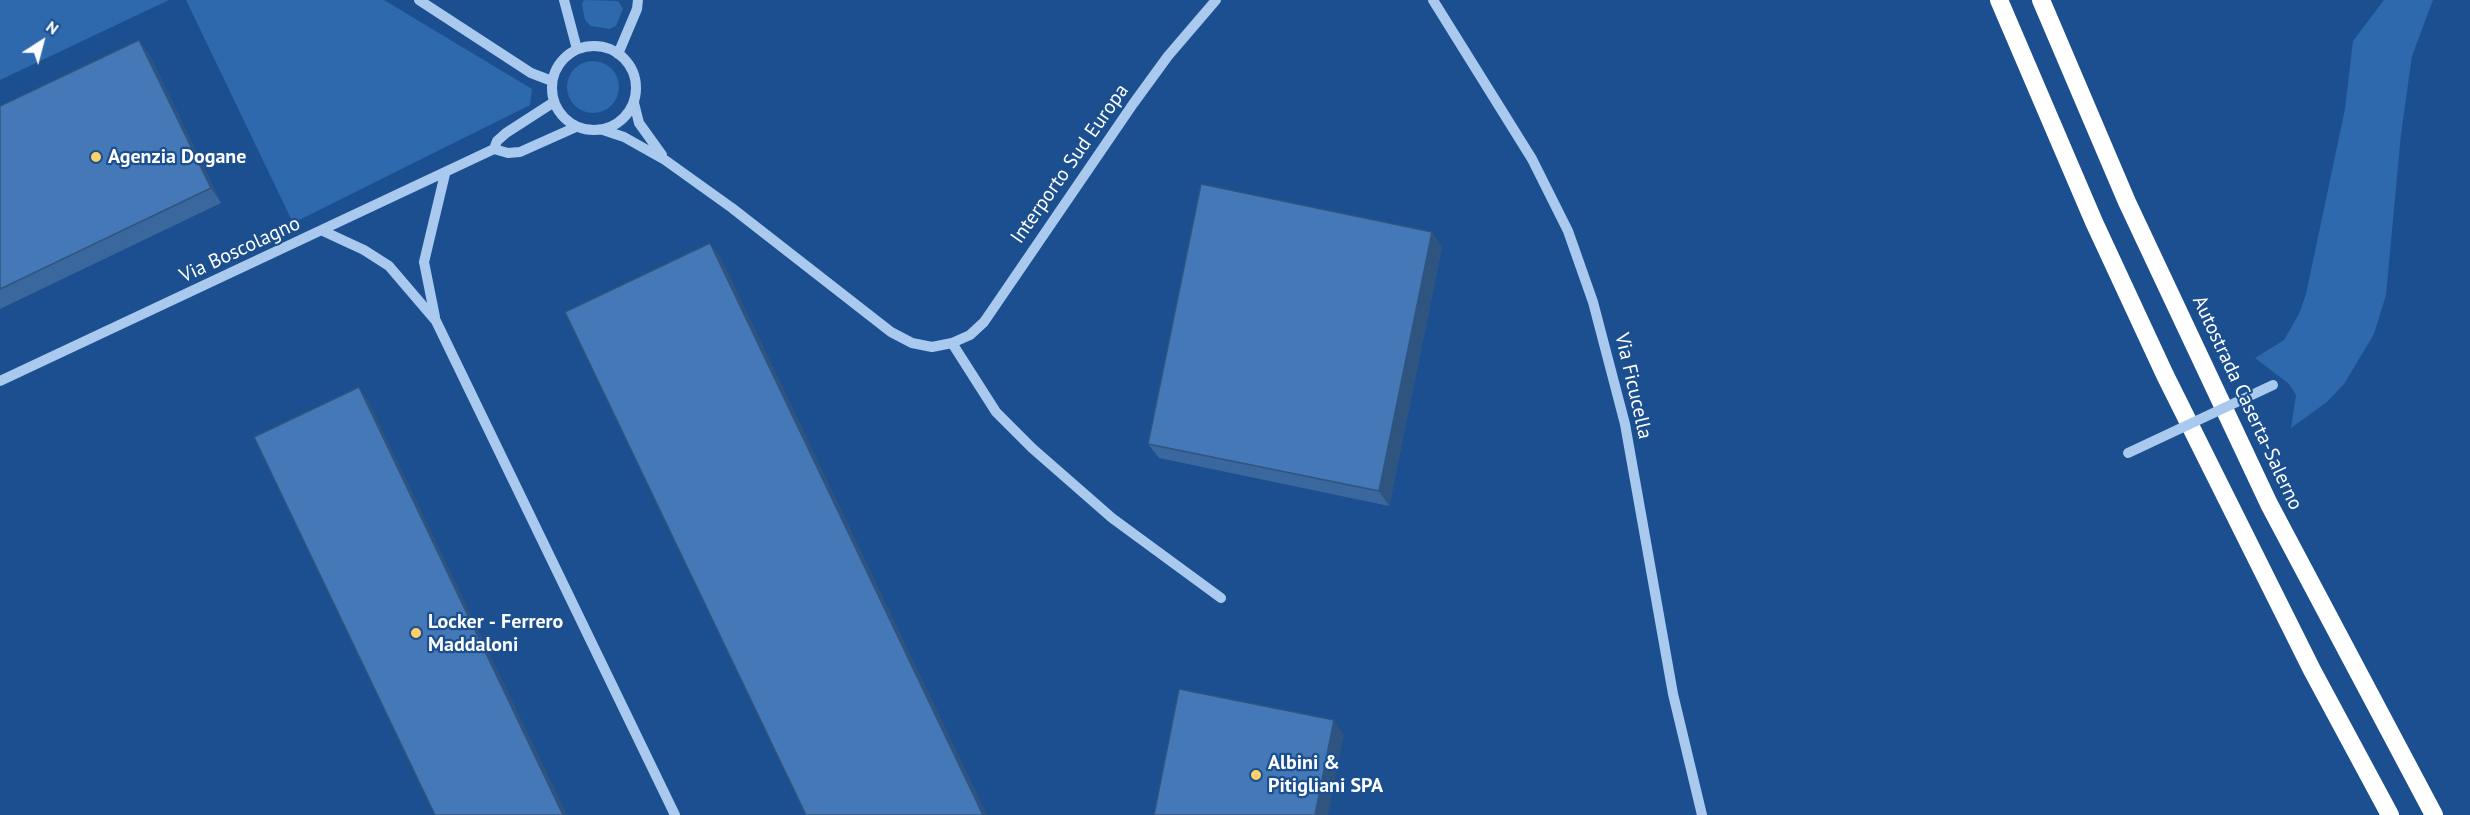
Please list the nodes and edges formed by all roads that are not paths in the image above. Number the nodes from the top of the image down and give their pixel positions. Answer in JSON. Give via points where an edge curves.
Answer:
{"nodes":[{"id":1,"x":419,"y":0,"type":"edge"},
{"id":2,"x":564,"y":0,"type":"edge"},
{"id":3,"x":638,"y":0,"type":"edge"},
{"id":4,"x":1216,"y":0,"type":"edge"},
{"id":5,"x":1433,"y":0,"type":"edge"},
{"id":6,"x":1999,"y":0,"type":"edge"},
{"id":7,"x":2042,"y":0,"type":"edge"},
{"id":8,"x":578,"y":49,"type":"junction"},
{"id":9,"x":618,"y":54,"type":"junction"},
{"id":10,"x":552,"y":81,"type":"junction"},
{"id":11,"x":554,"y":102,"type":"junction"},
{"id":12,"x":634,"y":103,"type":"junction"},
{"id":13,"x":576,"y":127,"type":"junction"},
{"id":14,"x":603,"y":130,"type":"junction"},
{"id":15,"x":494,"y":149,"type":"junction"},
{"id":16,"x":665,"y":160,"type":"junction"},
{"id":17,"x":445,"y":174,"type":"junction"},
{"id":18,"x":323,"y":231,"type":"junction"},
{"id":19,"x":436,"y":321,"type":"junction"},
{"id":20,"x":952,"y":344,"type":"junction"},
{"id":21,"x":0,"y":381,"type":"edge"},
{"id":22,"x":2273,"y":385,"type":"dead end"},
{"id":23,"x":2128,"y":453,"type":"dead end"},
{"id":24,"x":1221,"y":598,"type":"dead end"},
{"id":25,"x":675,"y":815,"type":"edge"},
{"id":26,"x":1702,"y":815,"type":"edge"},
{"id":27,"x":2390,"y":815,"type":"edge"},
{"id":28,"x":2434,"y":815,"type":"edge"}],
"edges":[{"from":1,"to":10,"type":"street","via":[[531,73]]},
{"from":2,"to":8,"type":"street"},
{"from":3,"to":9,"type":"street"},
{"from":4,"to":20,"type":"street","name":"Interporto Sud Europa","via":[[1133,104],[984,322]]},
{"from":5,"to":26,"type":"street","name":"Via Ficucella","via":[[1532,159],[1568,231],[1593,302],[1625,424],[1673,694]]},
{"from":6,"to":27,"type":"highway","via":[[2094,222],[2170,385],[2307,660]]},
{"from":7,"to":28,"type":"highway","name":"Autostrada Caserta-Salerno","via":[[2127,202],[2269,504]]},
{"from":8,"to":9,"type":"street","via":[[591,46]]},
{"from":8,"to":10,"type":"street","via":[[561,62]]},
{"from":9,"to":12,"type":"street","via":[[634,76]]},
{"from":10,"to":11,"type":"street"},
{"from":11,"to":13,"type":"street","via":[[564,119]]},
{"from":11,"to":15,"type":"street","name":"Via Boscolagno","via":[[506,133]]},
{"from":12,"to":14,"type":"street","via":[[621,120]]},
{"from":12,"to":16,"type":"street","name":"Interporto Sud Europa","via":[[639,123]]},
{"from":13,"to":14,"type":"street"},
{"from":13,"to":15,"type":"street","via":[[520,152]]},
{"from":14,"to":16,"type":"street","name":"Interporto Sud Europa"},
{"from":15,"to":17,"type":"street","name":"Via Boscolagno"},
{"from":16,"to":20,"type":"street","name":"Interporto Sud Europa","via":[[891,332],[912,343],[932,347]]},
{"from":17,"to":18,"type":"street","name":"Via Boscolagno"},
{"from":17,"to":19,"type":"street","via":[[424,262]]},
{"from":18,"to":19,"type":"street","via":[[389,266]]},
{"from":18,"to":21,"type":"street","name":"Via Boscolagno"},
{"from":19,"to":25,"type":"street"},
{"from":20,"to":24,"type":"street","via":[[996,412],[1032,448],[1112,518]]},
{"from":22,"to":23,"type":"street","bridge":true}]}
